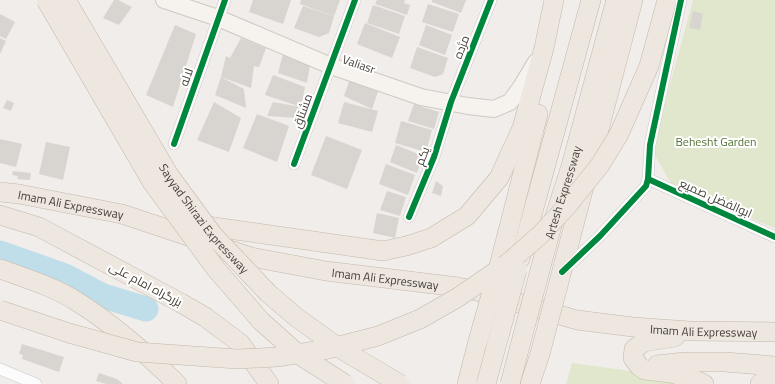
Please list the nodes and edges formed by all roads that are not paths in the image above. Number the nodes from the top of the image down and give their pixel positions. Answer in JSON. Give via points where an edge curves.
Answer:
{"nodes":[{"id":1,"x":46,"y":0,"type":"edge"},
{"id":2,"x":66,"y":0,"type":"edge"},
{"id":3,"x":164,"y":0,"type":"edge"},
{"id":4,"x":225,"y":0,"type":"edge"},
{"id":5,"x":355,"y":0,"type":"edge"},
{"id":6,"x":491,"y":0,"type":"edge"},
{"id":7,"x":554,"y":0,"type":"edge"},
{"id":8,"x":567,"y":0,"type":"edge"},
{"id":9,"x":591,"y":0,"type":"edge"},
{"id":10,"x":616,"y":0,"type":"edge"},
{"id":11,"x":633,"y":0,"type":"edge"},
{"id":12,"x":667,"y":0,"type":"edge"},
{"id":13,"x":681,"y":0,"type":"edge"},
{"id":14,"x":218,"y":18,"type":"junction"},
{"id":15,"x":544,"y":48,"type":"junction"},
{"id":16,"x":331,"y":66,"type":"junction"},
{"id":17,"x":451,"y":102,"type":"junction"},
{"id":18,"x":174,"y":144,"type":"dead end"},
{"id":19,"x":294,"y":164,"type":"dead end"},
{"id":20,"x":648,"y":179,"type":"junction"},
{"id":21,"x":0,"y":192,"type":"edge"},
{"id":22,"x":122,"y":214,"type":"junction"},
{"id":23,"x":0,"y":215,"type":"edge"},
{"id":24,"x":409,"y":217,"type":"dead end"},
{"id":25,"x":775,"y":237,"type":"edge"},
{"id":26,"x":508,"y":268,"type":"junction"},
{"id":27,"x":0,"y":269,"type":"edge"},
{"id":28,"x":561,"y":275,"type":"junction"},
{"id":29,"x":0,"y":310,"type":"edge"},
{"id":30,"x":689,"y":331,"type":"junction"},
{"id":31,"x":775,"y":332,"type":"edge"},
{"id":32,"x":240,"y":343,"type":"junction"},
{"id":33,"x":540,"y":354,"type":"junction"},
{"id":34,"x":775,"y":366,"type":"edge"},
{"id":35,"x":640,"y":367,"type":"junction"},
{"id":36,"x":0,"y":369,"type":"edge"},
{"id":37,"x":775,"y":376,"type":"edge"},
{"id":38,"x":36,"y":384,"type":"edge"},
{"id":39,"x":177,"y":384,"type":"edge"},
{"id":40,"x":270,"y":384,"type":"edge"},
{"id":41,"x":285,"y":384,"type":"edge"},
{"id":42,"x":345,"y":384,"type":"edge"},
{"id":43,"x":400,"y":384,"type":"edge"},
{"id":44,"x":467,"y":384,"type":"edge"},
{"id":45,"x":486,"y":384,"type":"edge"},
{"id":46,"x":510,"y":384,"type":"edge"},
{"id":47,"x":530,"y":384,"type":"edge"},
{"id":48,"x":534,"y":384,"type":"edge"},
{"id":49,"x":541,"y":384,"type":"edge"},
{"id":50,"x":704,"y":384,"type":"edge"},
{"id":51,"x":760,"y":384,"type":"edge"}],
"edges":[{"from":1,"to":42,"type":"highway","name":"Sayyad Shirazi Expressway","bridge":true,"via":[[152,182],[216,269],[261,321],[298,354]]},
{"from":2,"to":43,"type":"highway","name":"Sayyad Shirazi Expressway","bridge":true,"via":[[169,175],[213,235],[268,293],[296,317],[339,348]]},
{"from":3,"to":14,"type":"main road","name":"Valiasr"},
{"from":4,"to":14,"type":"street","name":"لاله"},
{"from":5,"to":16,"type":"street","name":"مشتاق"},
{"from":6,"to":17,"type":"street","name":"مژده"},
{"from":7,"to":15,"type":"highway"},
{"from":8,"to":26,"type":"highway"},
{"from":9,"to":26,"type":"highway","name":"Artesh Expressway"},
{"from":10,"to":46,"type":"highway","name":"Artesh Expressway","bridge":true},
{"from":11,"to":28,"type":"highway"},
{"from":12,"to":29,"type":"highway","bridge":true,"via":[[649,66],[619,134],[600,165],[540,235],[508,263],[420,319],[378,336],[328,350],[237,360],[137,352]]},
{"from":13,"to":20,"type":"street","via":[[650,145]]},
{"from":14,"to":16,"type":"main road","name":"Valiasr"},
{"from":14,"to":18,"type":"street","name":"لاله"},
{"from":15,"to":17,"type":"main road","name":"Valiasr","via":[[510,102],[494,109]]},
{"from":15,"to":22,"type":"highway","via":[[522,128],[499,178],[467,216],[431,238],[383,251]]},
{"from":16,"to":17,"type":"main road","name":"Valiasr","via":[[421,97]]},
{"from":16,"to":19,"type":"street","name":"مشتاق"},
{"from":17,"to":24,"type":"street","name":"یکم","via":[[434,157]]},
{"from":20,"to":25,"type":"street","name":"ابوالفضل صمیع"},
{"from":20,"to":28,"type":"street","via":[[641,192]]},
{"from":21,"to":22,"type":"highway","name":"Imam Ali Expressway"},
{"from":22,"to":30,"type":"highway","name":"Imam Ali Expressway","via":[[251,257],[326,271],[458,286],[577,320]]},
{"from":23,"to":32,"type":"highway","name":"بزرگراه امام علی","via":[[39,227],[181,303]]},
{"from":26,"to":44,"type":"highway","bridge":true,"via":[[478,341]]},
{"from":26,"to":45,"type":"highway","name":"Artesh Expressway","bridge":true},
{"from":27,"to":39,"type":"highway","via":[[75,300],[124,335]]},
{"from":28,"to":33,"type":"highway","bridge":true},
{"from":30,"to":31,"type":"highway","name":"Imam Ali Expressway"},
{"from":30,"to":35,"type":"highway","via":[[644,342],[634,348],[633,358]]},
{"from":32,"to":40,"type":"highway","name":"بزرگراه امام علی"},
{"from":32,"to":41,"type":"highway"},
{"from":33,"to":47,"type":"highway"},
{"from":33,"to":48,"type":"highway"},
{"from":33,"to":49,"type":"highway"},
{"from":34,"to":35,"type":"highway","via":[[685,362]]},
{"from":35,"to":50,"type":"highway","via":[[690,378]]},
{"from":36,"to":38,"type":"street"},
{"from":37,"to":51,"type":"highway"}]}
